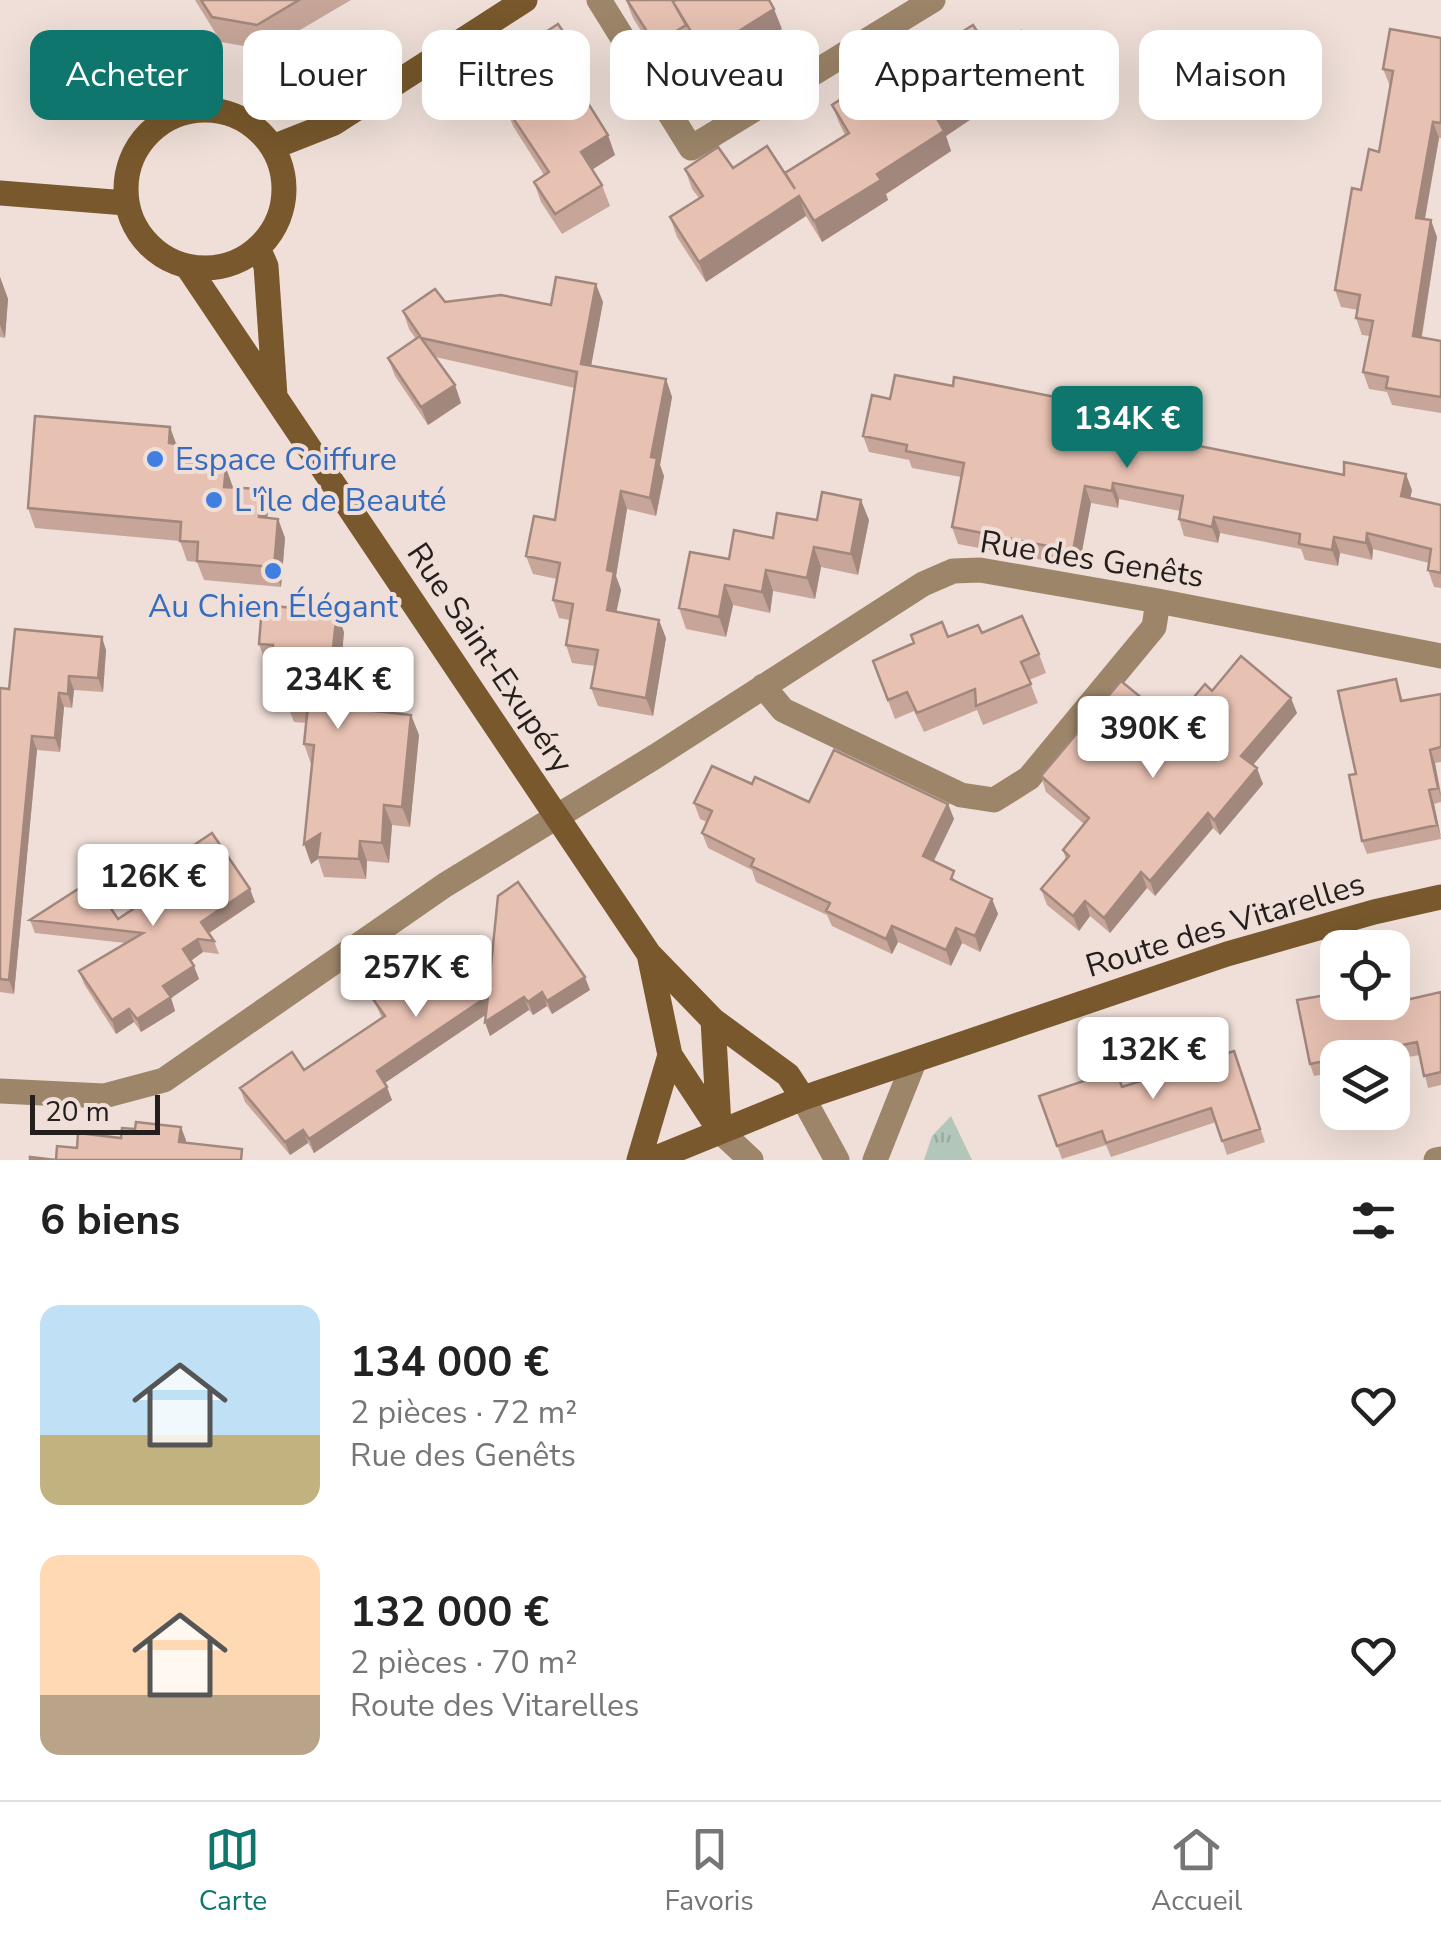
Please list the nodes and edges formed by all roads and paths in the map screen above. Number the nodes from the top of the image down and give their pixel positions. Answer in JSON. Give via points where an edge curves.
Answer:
{"nodes":[{"id":1,"x":526,"y":0,"type":"edge"},
{"id":2,"x":598,"y":0,"type":"edge"},
{"id":3,"x":933,"y":0,"type":"edge"},
{"id":4,"x":273,"y":147,"type":"junction"},
{"id":5,"x":0,"y":193,"type":"edge"},
{"id":6,"x":126,"y":203,"type":"junction"},
{"id":7,"x":258,"y":248,"type":"junction"},
{"id":8,"x":187,"y":266,"type":"junction"},
{"id":9,"x":275,"y":399,"type":"junction"},
{"id":10,"x":1158,"y":601,"type":"junction"},
{"id":11,"x":1441,"y":656,"type":"edge"},
{"id":12,"x":763,"y":686,"type":"junction"},
{"id":13,"x":558,"y":816,"type":"junction"},
{"id":14,"x":1441,"y":896,"type":"edge"},
{"id":15,"x":649,"y":954,"type":"junction"},
{"id":16,"x":713,"y":1020,"type":"junction"},
{"id":17,"x":670,"y":1054,"type":"junction"},
{"id":18,"x":914,"y":1062,"type":"junction"},
{"id":19,"x":0,"y":1091,"type":"edge"},
{"id":20,"x":803,"y":1098,"type":"junction"},
{"id":21,"x":720,"y":1131,"type":"junction"},
{"id":22,"x":640,"y":1160,"type":"edge"},
{"id":23,"x":651,"y":1160,"type":"edge"},
{"id":24,"x":751,"y":1160,"type":"edge"},
{"id":25,"x":836,"y":1160,"type":"edge"},
{"id":26,"x":875,"y":1160,"type":"edge"}],
"edges":[{"from":1,"to":4,"type":"street","via":[[334,123]]},
{"from":2,"to":3,"type":"street","via":[[691,148]]},
{"from":4,"to":6,"type":"street","via":[[250,123],[219,110],[186,111],[155,126],[136,147],[126,174]]},
{"from":4,"to":7,"type":"street","via":[[284,200]]},
{"from":5,"to":6,"type":"street"},
{"from":6,"to":8,"type":"street","via":[[152,248]]},
{"from":7,"to":8,"type":"street","via":[[236,262]]},
{"from":7,"to":9,"type":"street","via":[[266,266]]},
{"from":8,"to":9,"type":"street","name":"Rue Saint-Exupéry"},
{"from":9,"to":13,"type":"street","name":"Rue Saint-Exupéry"},
{"from":10,"to":11,"type":"street","name":"Rue des Genêts"},
{"from":10,"to":12,"type":"street","name":"Rue des Genêts","via":[[953,571]]},
{"from":10,"to":12,"type":"street","via":[[1154,627],[1029,778],[994,800],[961,794],[783,710]]},
{"from":12,"to":13,"type":"street","name":"Rue des Genêts"},
{"from":13,"to":15,"type":"street","name":"Rue Saint-Exupéry"},
{"from":13,"to":19,"type":"street","name":"Rue des Genêts","via":[[445,885],[164,1080],[104,1096]]},
{"from":14,"to":18,"type":"street","name":"Route des Vitarelles","via":[[1228,954]]},
{"from":15,"to":16,"type":"street","name":"Rue Saint-Exupéry"},
{"from":15,"to":17,"type":"street","name":"Rue Saint-Exupéry"},
{"from":16,"to":20,"type":"street","name":"Rue Saint-Exupéry","via":[[788,1075]]},
{"from":16,"to":21,"type":"street"},
{"from":17,"to":21,"type":"street","name":"Rue Saint-Exupéry"},
{"from":17,"to":22,"type":"street","name":"Rue Saint-Exupéry"},
{"from":18,"to":20,"type":"street","name":"Route des Vitarelles"},
{"from":18,"to":26,"type":"street"},
{"from":20,"to":21,"type":"street","name":"Route des Vitarelles"},
{"from":20,"to":25,"type":"street"},
{"from":21,"to":23,"type":"street","name":"Route des Vitarelles"},
{"from":21,"to":24,"type":"street"}]}
